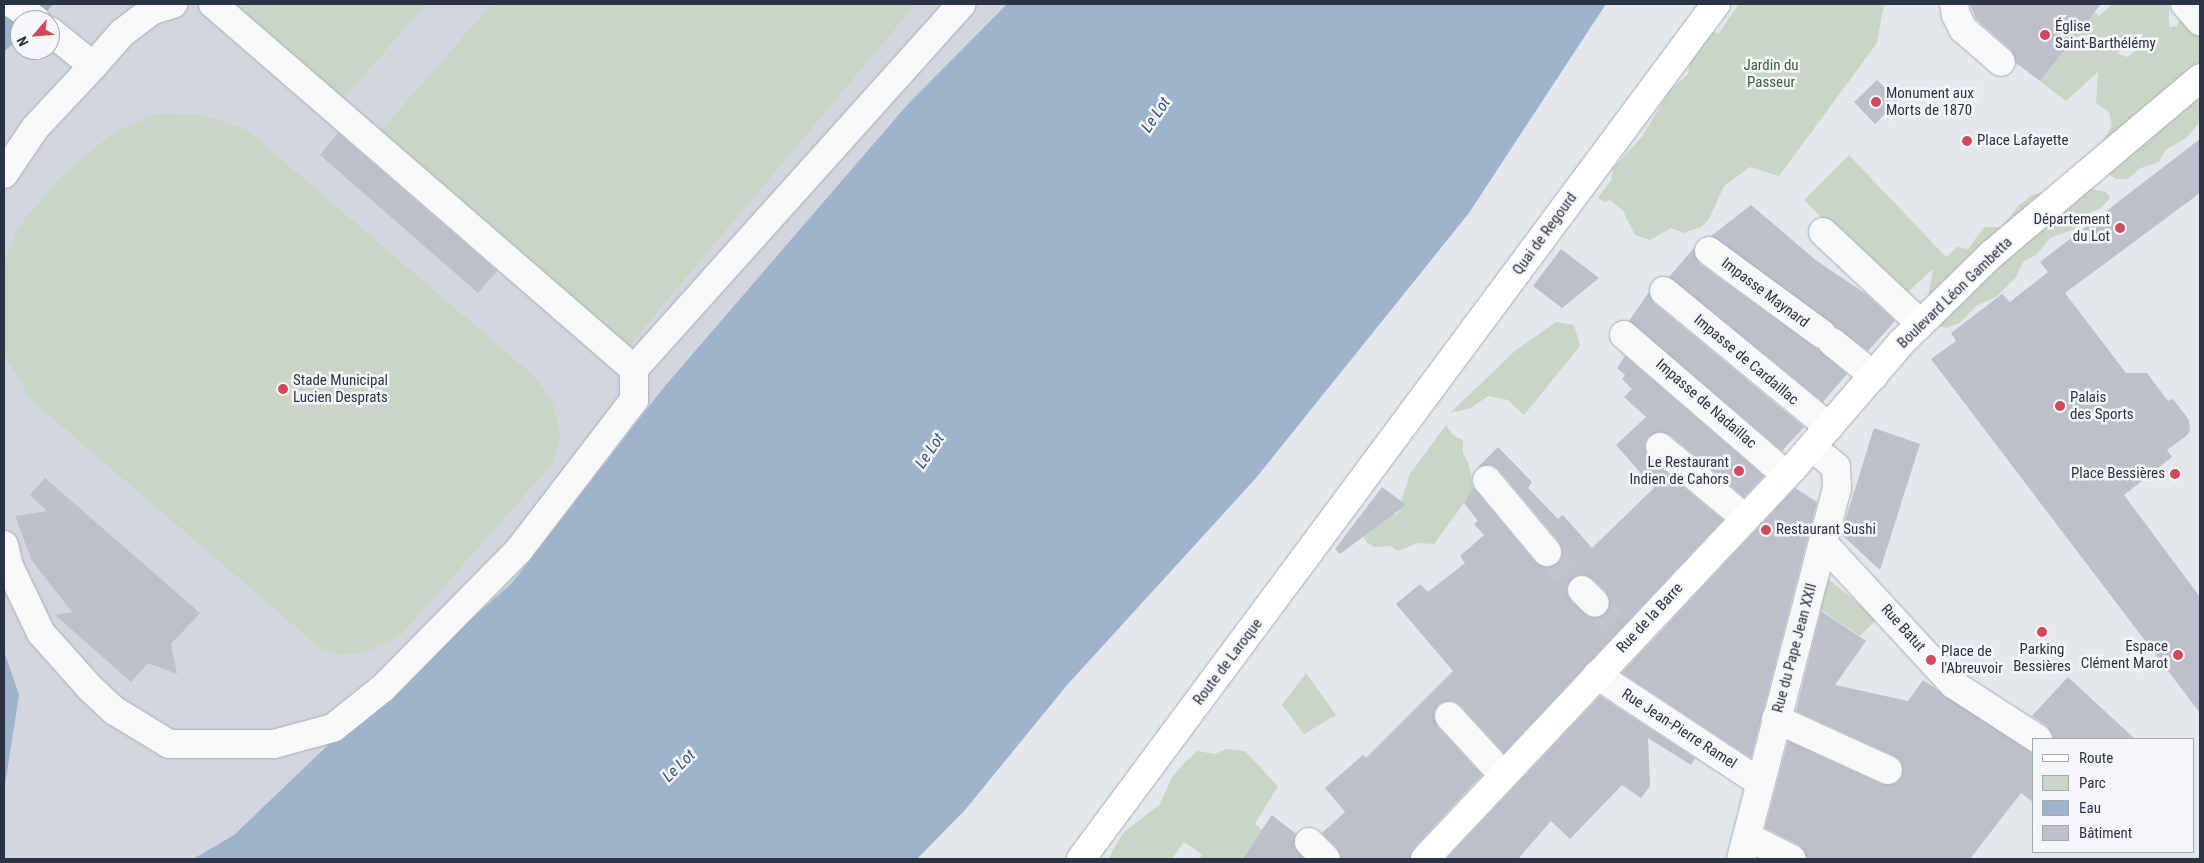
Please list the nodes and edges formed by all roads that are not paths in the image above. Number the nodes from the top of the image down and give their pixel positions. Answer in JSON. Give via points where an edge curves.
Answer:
{"nodes":[{"id":1,"x":173,"y":4,"type":"edge"},
{"id":2,"x":213,"y":4,"type":"edge"},
{"id":3,"x":961,"y":4,"type":"edge"},
{"id":4,"x":1716,"y":4,"type":"edge"},
{"id":5,"x":1954,"y":4,"type":"edge"},
{"id":6,"x":2185,"y":4,"type":"edge"},
{"id":7,"x":2200,"y":21,"type":"edge"},
{"id":8,"x":60,"y":38,"type":"edge"},
{"id":9,"x":2001,"y":62,"type":"dead end"},
{"id":10,"x":93,"y":66,"type":"junction"},
{"id":11,"x":2200,"y":78,"type":"edge"},
{"id":12,"x":4,"y":174,"type":"edge"},
{"id":13,"x":1823,"y":232,"type":"dead end"},
{"id":14,"x":1709,"y":251,"type":"dead end"},
{"id":15,"x":1664,"y":291,"type":"dead end"},
{"id":16,"x":1921,"y":324,"type":"junction"},
{"id":17,"x":1624,"y":335,"type":"dead end"},
{"id":18,"x":634,"y":369,"type":"junction"},
{"id":19,"x":1874,"y":376,"type":"junction"},
{"id":20,"x":1821,"y":437,"type":"junction"},
{"id":21,"x":1660,"y":447,"type":"dead end"},
{"id":22,"x":1376,"y":464,"type":"joint"},
{"id":23,"x":1786,"y":474,"type":"junction"},
{"id":24,"x":1487,"y":480,"type":"dead end"},
{"id":25,"x":1745,"y":518,"type":"junction"},
{"id":26,"x":1823,"y":543,"type":"junction"},
{"id":27,"x":4,"y":545,"type":"edge"},
{"id":28,"x":1547,"y":552,"type":"tunnel mouth"},
{"id":29,"x":1597,"y":675,"type":"junction"},
{"id":30,"x":1449,"y":716,"type":"dead end"},
{"id":31,"x":1776,"y":719,"type":"junction"},
{"id":32,"x":2036,"y":738,"type":"edge"},
{"id":33,"x":1888,"y":770,"type":"dead end"},
{"id":34,"x":1503,"y":775,"type":"junction"},
{"id":35,"x":1761,"y":783,"type":"junction"},
{"id":36,"x":1744,"y":848,"type":"edge"},
{"id":37,"x":1428,"y":858,"type":"edge"},
{"id":38,"x":1080,"y":859,"type":"edge"},
{"id":39,"x":1792,"y":859,"type":"edge"}],
"edges":[{"from":1,"to":10,"type":"street","via":[[153,10],[122,33]]},
{"from":2,"to":18,"type":"street"},
{"from":3,"to":18,"type":"street"},
{"from":4,"to":22,"type":"main road","name":"Quai de Regourd"},
{"from":5,"to":9,"type":"street","via":[[1963,29]]},
{"from":6,"to":7,"type":"street"},
{"from":8,"to":10,"type":"street"},
{"from":10,"to":12,"type":"street","via":[[35,128]]},
{"from":11,"to":16,"type":"main road","name":"Boulevard Léon Gambetta","via":[[1992,254]]},
{"from":13,"to":16,"type":"street"},
{"from":14,"to":19,"type":"street","name":"Impasse Maynard"},
{"from":15,"to":20,"type":"street","name":"Impasse de Cardaillac"},
{"from":16,"to":19,"type":"main road","name":"Boulevard Léon Gambetta"},
{"from":17,"to":23,"type":"street","name":"Impasse de Nadaillac"},
{"from":18,"to":27,"type":"street","via":[[634,400],[519,550],[383,688],[333,728],[308,735],[274,744],[168,744],[116,711],[90,688],[41,633],[9,566]]},
{"from":19,"to":20,"type":"main road","name":"Rue de la Barre"},
{"from":20,"to":23,"type":"main road","name":"Rue de la Barre"},
{"from":20,"to":26,"type":"street","name":"Rue du Pape Jean XXII","via":[[1838,477]]},
{"from":21,"to":25,"type":"street"},
{"from":22,"to":38,"type":"main road","name":"Route de Laroque"},
{"from":23,"to":25,"type":"main road","name":"Rue de la Barre"},
{"from":24,"to":28,"type":"street"},
{"from":25,"to":29,"type":"main road","name":"Rue de la Barre","via":[[1624,637]]},
{"from":26,"to":31,"type":"street","name":"Rue du Pape Jean XXII"},
{"from":26,"to":32,"type":"street","name":"Rue Batut","via":[[1953,684]]},
{"from":29,"to":34,"type":"main road","name":"Rue de la Barre"},
{"from":29,"to":35,"type":"street","name":"Rue Jean-Pierre Ramel"},
{"from":30,"to":34,"type":"street"},
{"from":31,"to":33,"type":"street"},
{"from":31,"to":35,"type":"street","name":"Rue du Pape Jean XXII"},
{"from":34,"to":37,"type":"main road","name":"Rue de la Barre"},
{"from":35,"to":36,"type":"street","name":"Rue du Pape Jean XXII"},
{"from":36,"to":39,"type":"street"}]}
